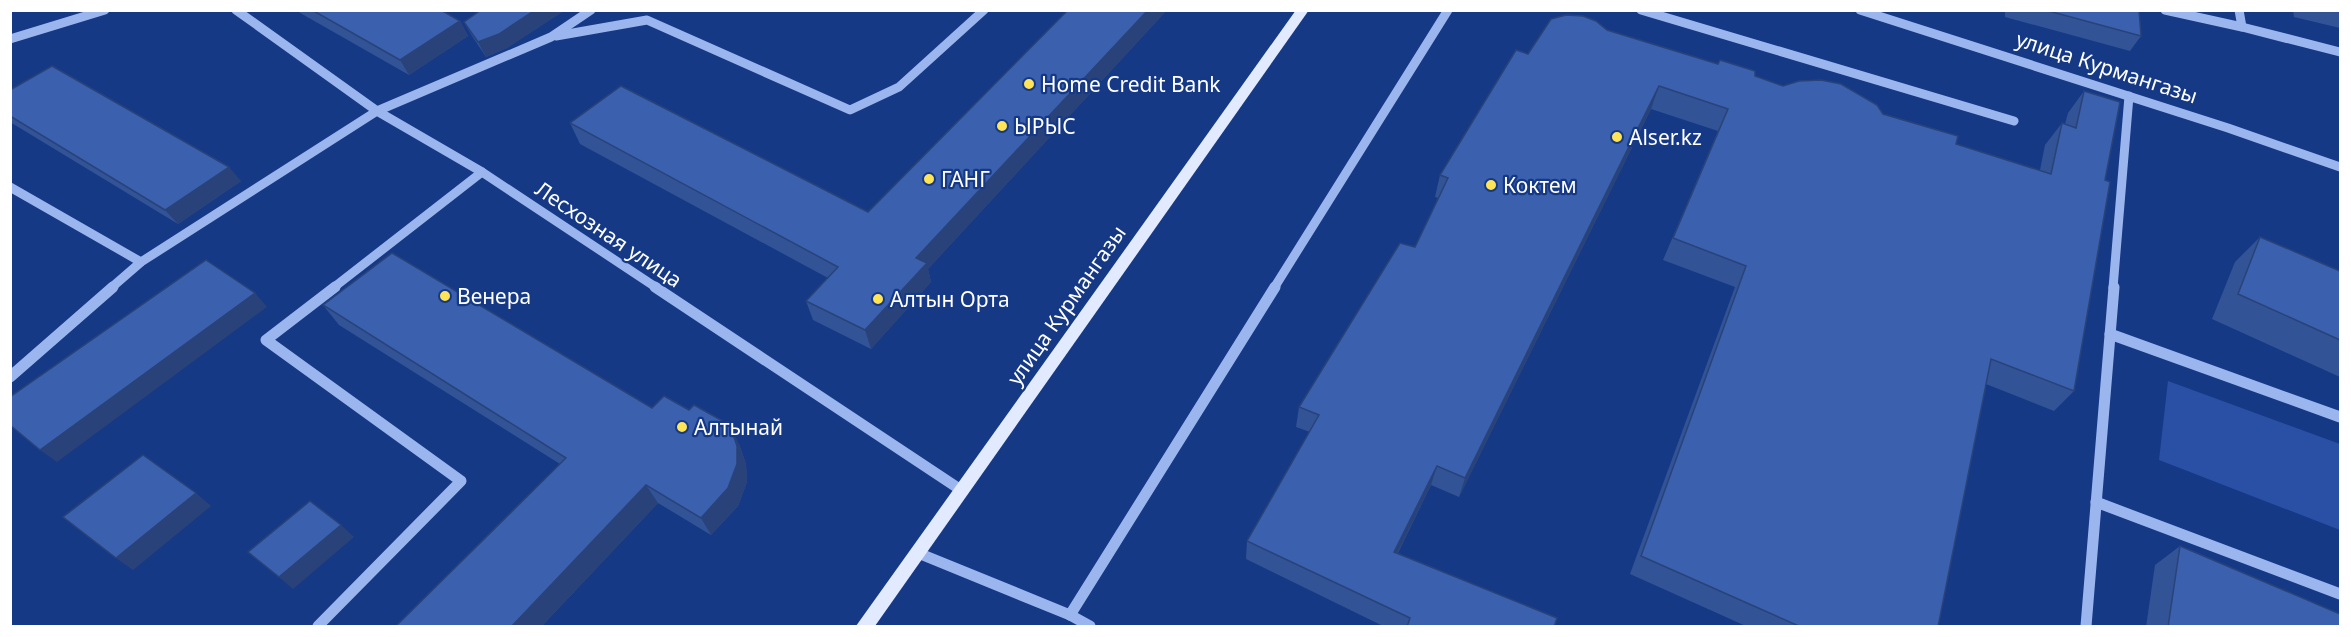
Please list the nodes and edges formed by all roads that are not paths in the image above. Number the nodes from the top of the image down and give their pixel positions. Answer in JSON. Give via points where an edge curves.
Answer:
{"nodes":[{"id":1,"x":105,"y":10,"type":"edge"},
{"id":2,"x":236,"y":10,"type":"edge"},
{"id":3,"x":591,"y":10,"type":"edge"},
{"id":4,"x":984,"y":10,"type":"edge"},
{"id":5,"x":1304,"y":10,"type":"edge"},
{"id":6,"x":1448,"y":10,"type":"edge"},
{"id":7,"x":1641,"y":10,"type":"edge"},
{"id":8,"x":1860,"y":10,"type":"edge"},
{"id":9,"x":2165,"y":10,"type":"edge"},
{"id":10,"x":2240,"y":10,"type":"edge"},
{"id":11,"x":2242,"y":27,"type":"junction"},
{"id":12,"x":551,"y":37,"type":"junction"},
{"id":13,"x":10,"y":39,"type":"edge"},
{"id":14,"x":2340,"y":52,"type":"edge"},
{"id":15,"x":2129,"y":96,"type":"junction"},
{"id":16,"x":377,"y":111,"type":"junction"},
{"id":17,"x":2014,"y":121,"type":"dead end"},
{"id":18,"x":2340,"y":167,"type":"edge"},
{"id":19,"x":482,"y":171,"type":"junction"},
{"id":20,"x":10,"y":188,"type":"edge"},
{"id":21,"x":141,"y":262,"type":"junction"},
{"id":22,"x":2110,"y":334,"type":"junction"},
{"id":23,"x":10,"y":377,"type":"edge"},
{"id":24,"x":2340,"y":417,"type":"edge"},
{"id":25,"x":961,"y":489,"type":"junction"},
{"id":26,"x":2096,"y":502,"type":"junction"},
{"id":27,"x":918,"y":553,"type":"junction"},
{"id":28,"x":2340,"y":594,"type":"edge"},
{"id":29,"x":1070,"y":615,"type":"junction"},
{"id":30,"x":318,"y":627,"type":"edge"},
{"id":31,"x":865,"y":627,"type":"edge"},
{"id":32,"x":1090,"y":627,"type":"edge"},
{"id":33,"x":2086,"y":627,"type":"edge"}],
"edges":[{"from":1,"to":13,"type":"street"},
{"from":2,"to":16,"type":"street","name":"Лесхозная улица"},
{"from":3,"to":12,"type":"street"},
{"from":4,"to":12,"type":"street","via":[[899,87],[850,110],[647,20]]},
{"from":5,"to":25,"type":"main road","name":"улица Курмангазы"},
{"from":6,"to":29,"type":"street"},
{"from":7,"to":17,"type":"street"},
{"from":8,"to":15,"type":"street","name":"улица Курмангазы"},
{"from":9,"to":11,"type":"street"},
{"from":10,"to":11,"type":"street"},
{"from":11,"to":14,"type":"street"},
{"from":12,"to":16,"type":"street"},
{"from":15,"to":18,"type":"street","name":"улица Курмангазы"},
{"from":15,"to":22,"type":"street"},
{"from":16,"to":19,"type":"street","name":"Лесхозная улица"},
{"from":16,"to":21,"type":"street"},
{"from":19,"to":25,"type":"street","name":"Лесхозная улица"},
{"from":19,"to":30,"type":"street","via":[[266,340],[460,481]]},
{"from":20,"to":21,"type":"street"},
{"from":21,"to":23,"type":"street"},
{"from":22,"to":24,"type":"street"},
{"from":22,"to":26,"type":"street"},
{"from":25,"to":27,"type":"main road","name":"улица Курмангазы"},
{"from":26,"to":28,"type":"street"},
{"from":26,"to":33,"type":"street"},
{"from":27,"to":29,"type":"street"},
{"from":27,"to":31,"type":"main road","name":"улица Курмангазы"},
{"from":29,"to":32,"type":"street"}]}
